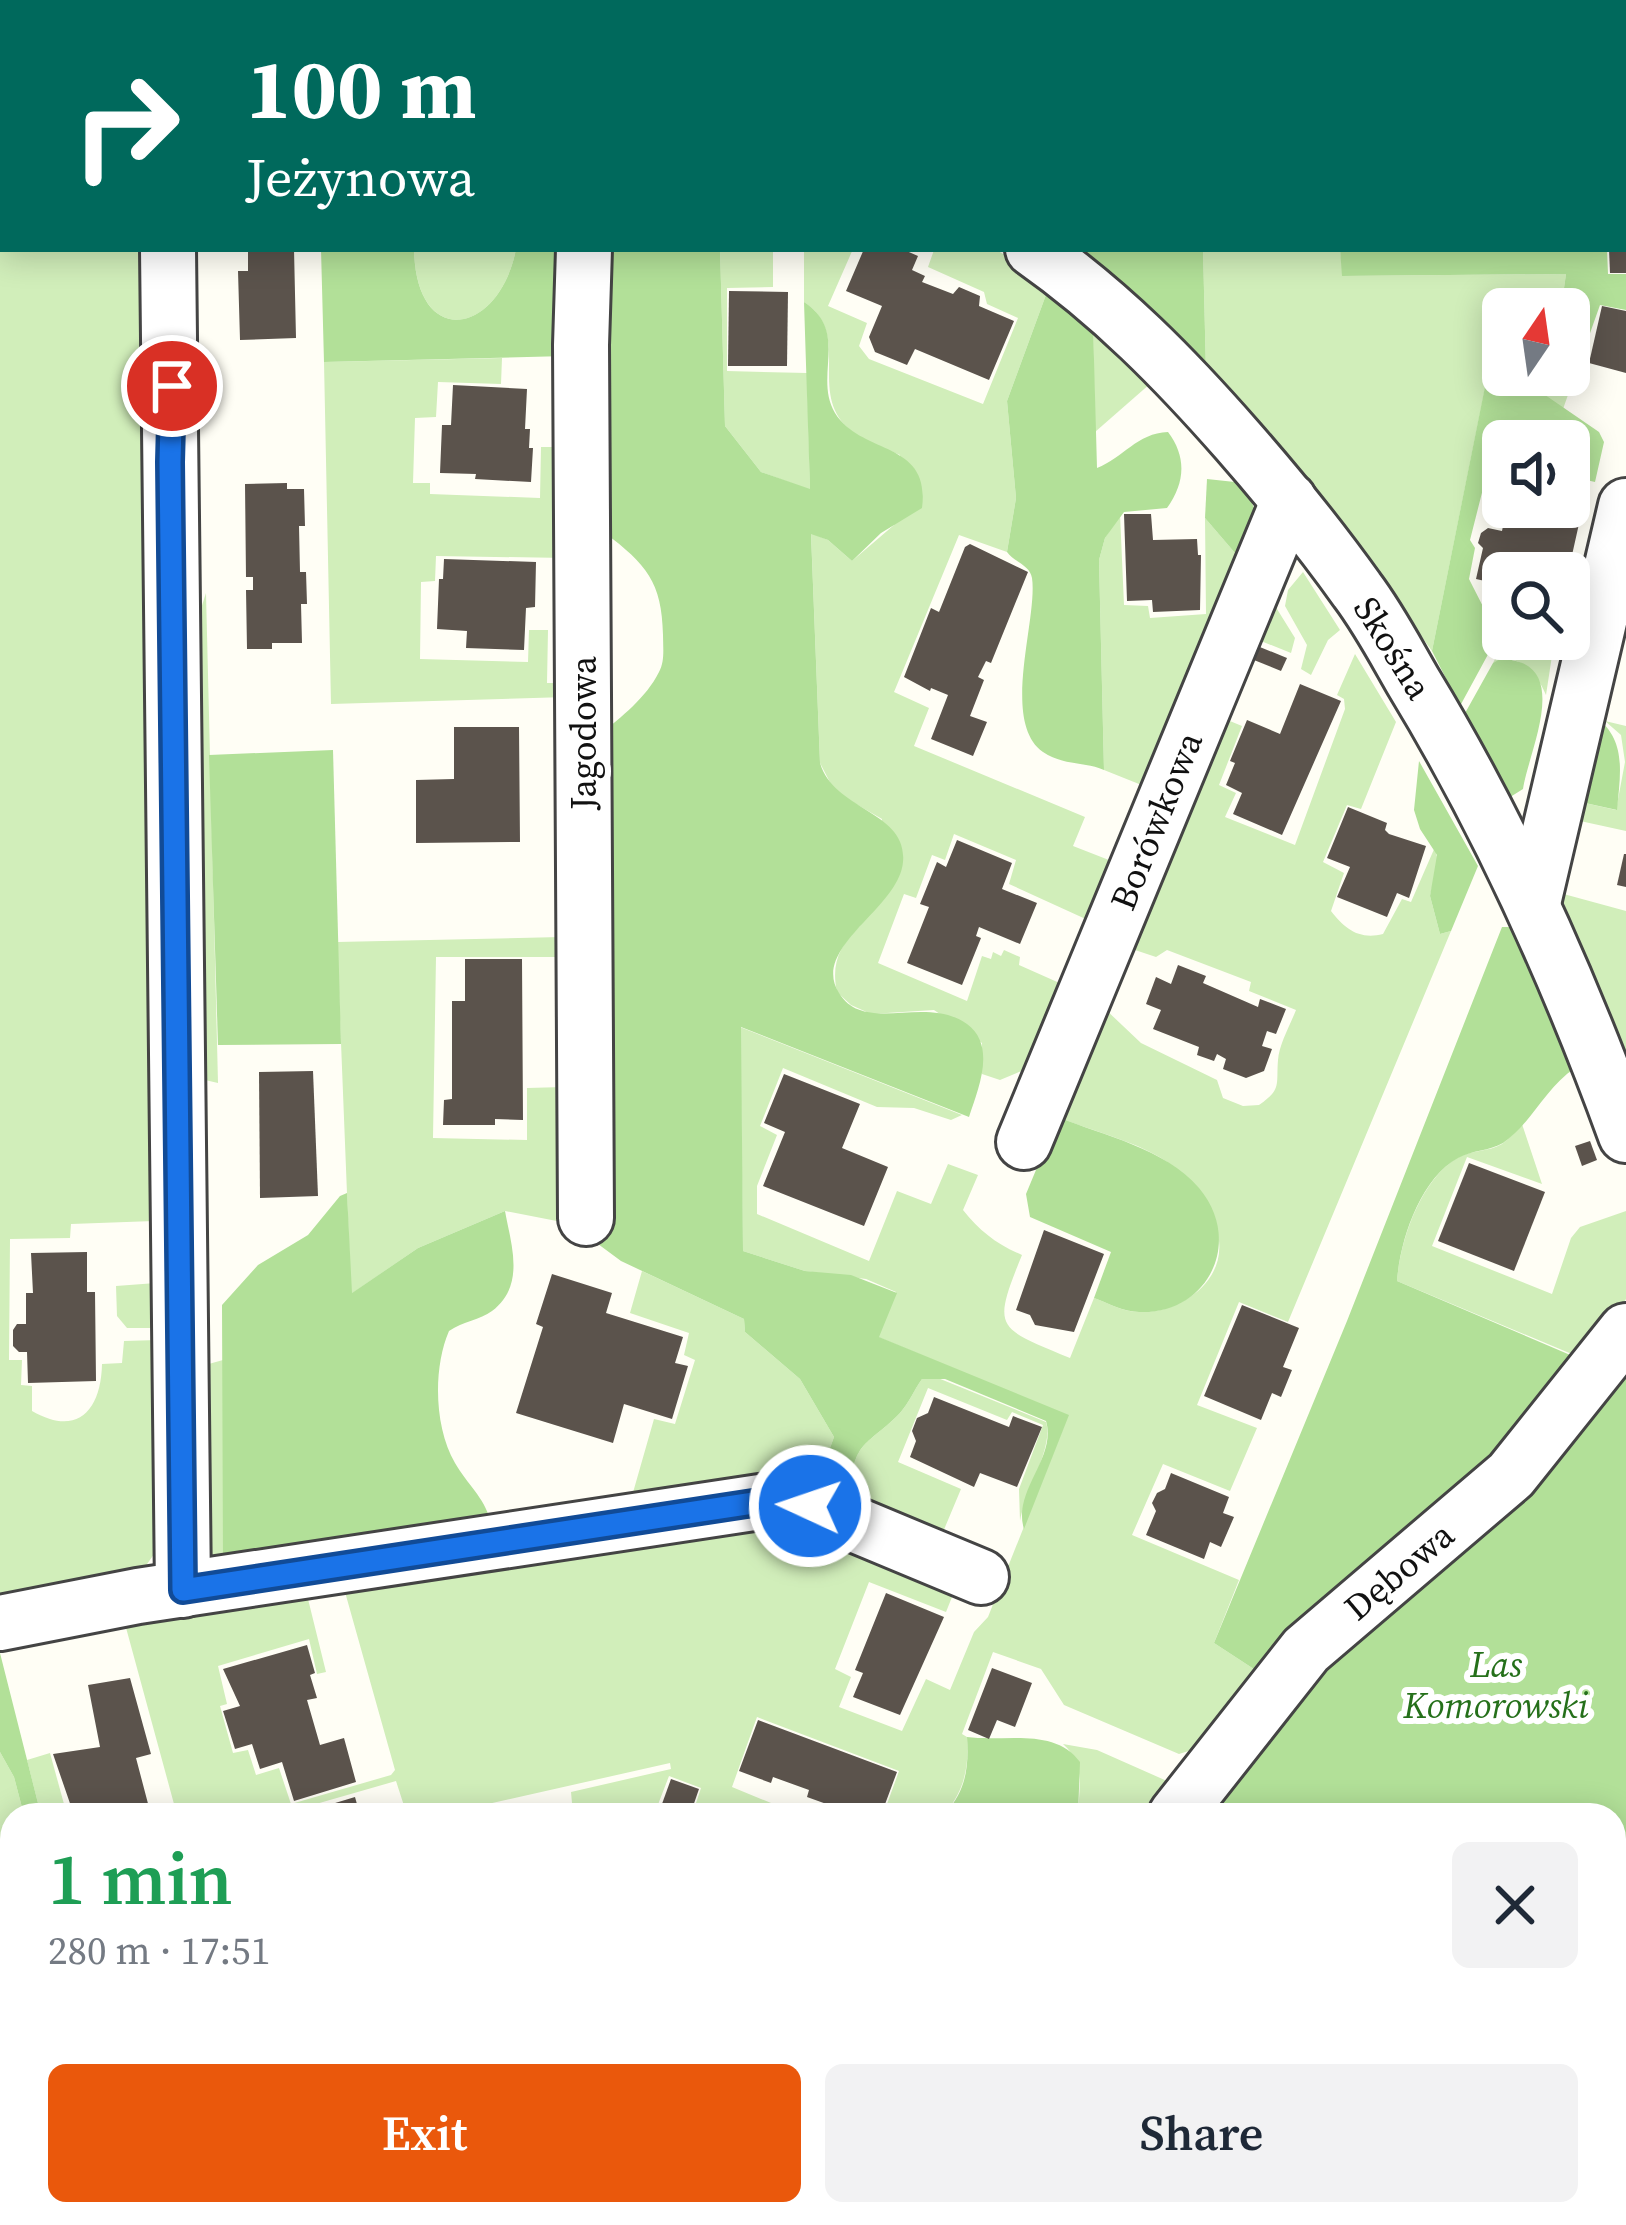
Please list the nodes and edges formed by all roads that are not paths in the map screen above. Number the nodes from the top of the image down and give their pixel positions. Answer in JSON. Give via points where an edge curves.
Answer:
{"nodes":[{"id":1,"x":168,"y":252,"type":"edge"},
{"id":2,"x":584,"y":252,"type":"edge"},
{"id":3,"x":1037,"y":252,"type":"edge"},
{"id":4,"x":1289,"y":500,"type":"junction"},
{"id":5,"x":1626,"y":506,"type":"edge"},
{"id":6,"x":1533,"y":903,"type":"junction"},
{"id":7,"x":1626,"y":1135,"type":"edge"},
{"id":8,"x":1024,"y":1142,"type":"dead end"},
{"id":9,"x":586,"y":1218,"type":"dead end"},
{"id":10,"x":1626,"y":1331,"type":"edge"},
{"id":11,"x":981,"y":1577,"type":"dead end"},
{"id":12,"x":183,"y":1590,"type":"junction"},
{"id":13,"x":0,"y":1623,"type":"edge"},
{"id":14,"x":1185,"y":1803,"type":"edge"}],
"edges":[{"from":1,"to":12,"type":"street"},
{"from":2,"to":9,"type":"street","name":"Jagodowa"},
{"from":3,"to":4,"type":"street","name":"Skośna","via":[[1139,334]]},
{"from":4,"to":6,"type":"street","name":"Skośna","via":[[1360,593]]},
{"from":4,"to":8,"type":"street","name":"Borówkowa"},
{"from":5,"to":6,"type":"street"},
{"from":6,"to":7,"type":"street","name":"Skośna"},
{"from":10,"to":14,"type":"street","name":"Dębowa","via":[[1511,1475],[1306,1650]]},
{"from":11,"to":12,"type":"street","via":[[782,1501]]},
{"from":12,"to":13,"type":"street"}]}
